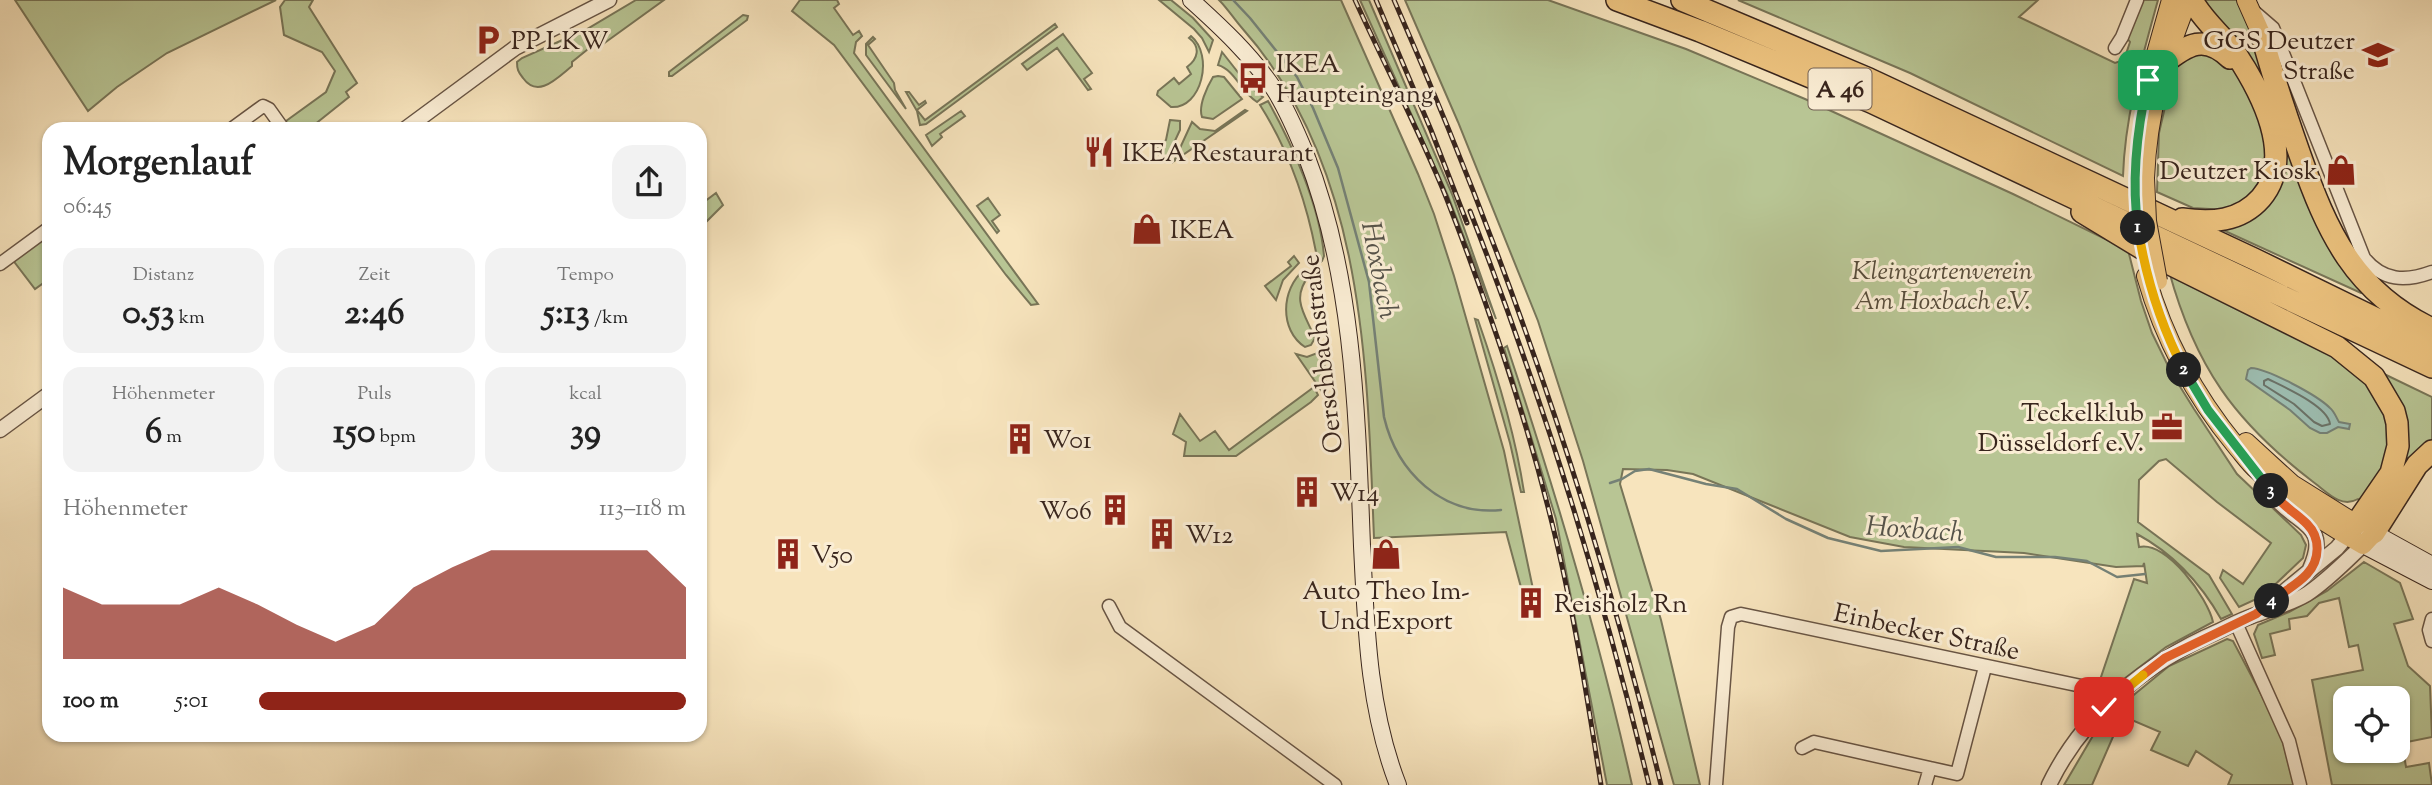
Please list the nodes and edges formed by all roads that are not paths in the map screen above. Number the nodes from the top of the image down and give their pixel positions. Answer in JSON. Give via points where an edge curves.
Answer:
{"nodes":[{"id":1,"x":609,"y":0,"type":"edge"},
{"id":2,"x":1191,"y":0,"type":"edge"},
{"id":3,"x":1616,"y":0,"type":"edge"},
{"id":4,"x":1682,"y":0,"type":"edge"},
{"id":5,"x":2137,"y":0,"type":"edge"},
{"id":6,"x":2171,"y":0,"type":"edge"},
{"id":7,"x":2190,"y":0,"type":"edge"},
{"id":8,"x":2252,"y":5,"type":"edge"},
{"id":9,"x":2268,"y":32,"type":"junction"},
{"id":10,"x":2115,"y":48,"type":"dead end"},
{"id":11,"x":2164,"y":63,"type":"junction"},
{"id":12,"x":2246,"y":74,"type":"junction"},
{"id":13,"x":241,"y":122,"type":"edge"},
{"id":14,"x":278,"y":122,"type":"edge"},
{"id":15,"x":415,"y":122,"type":"edge"},
{"id":16,"x":2140,"y":176,"type":"junction"},
{"id":17,"x":2058,"y":189,"type":"junction"},
{"id":18,"x":2162,"y":216,"type":"junction"},
{"id":19,"x":42,"y":233,"type":"edge"},
{"id":20,"x":0,"y":264,"type":"edge"},
{"id":21,"x":2432,"y":272,"type":"edge"},
{"id":22,"x":2152,"y":278,"type":"junction"},
{"id":23,"x":2359,"y":311,"type":"junction"},
{"id":24,"x":2409,"y":318,"type":"junction"},
{"id":25,"x":2432,"y":329,"type":"edge"},
{"id":26,"x":2432,"y":346,"type":"edge"},
{"id":27,"x":2432,"y":368,"type":"edge"},
{"id":28,"x":42,"y":399,"type":"edge"},
{"id":29,"x":0,"y":430,"type":"edge"},
{"id":30,"x":2432,"y":451,"type":"edge"},
{"id":31,"x":2256,"y":470,"type":"junction"},
{"id":32,"x":2358,"y":539,"type":"junction"},
{"id":33,"x":2432,"y":565,"type":"edge"},
{"id":34,"x":2308,"y":573,"type":"junction"},
{"id":35,"x":2432,"y":581,"type":"edge"},
{"id":36,"x":1109,"y":606,"type":"dead end"},
{"id":37,"x":2256,"y":614,"type":"junction"},
{"id":38,"x":2432,"y":620,"type":"edge"},
{"id":39,"x":2236,"y":623,"type":"junction"},
{"id":40,"x":2432,"y":641,"type":"edge"},
{"id":41,"x":1984,"y":667,"type":"junction"},
{"id":42,"x":2110,"y":702,"type":"junction"},
{"id":43,"x":1802,"y":748,"type":"dead end"},
{"id":44,"x":1930,"y":768,"type":"junction"},
{"id":45,"x":1335,"y":785,"type":"edge"},
{"id":46,"x":1398,"y":785,"type":"edge"},
{"id":47,"x":1716,"y":785,"type":"edge"},
{"id":48,"x":1925,"y":785,"type":"edge"},
{"id":49,"x":2049,"y":785,"type":"edge"},
{"id":50,"x":2300,"y":785,"type":"edge"}],
"edges":[{"from":1,"to":15,"type":"street","via":[[515,48]]},
{"from":2,"to":46,"type":"main road","name":"Oerschbachstraße","via":[[1236,43],[1275,91],[1301,142],[1329,226],[1353,367],[1366,647],[1379,724]]},
{"from":3,"to":17,"type":"highway","number":"A 46","via":[[1871,102]]},
{"from":4,"to":18,"type":"highway","number":"A 46","via":[[1869,79]]},
{"from":5,"to":10,"type":"street"},
{"from":6,"to":16,"type":"main road","via":[[2143,102]]},
{"from":7,"to":11,"type":"main road"},
{"from":7,"to":12,"type":"highway"},
{"from":8,"to":9,"type":"main road"},
{"from":9,"to":21,"type":"street","via":[[2359,248],[2371,266],[2396,279]]},
{"from":9,"to":24,"type":"highway","via":[[2279,98],[2325,222],[2365,282]]},
{"from":11,"to":12,"type":"highway","via":[[2186,47],[2205,44],[2224,51]]},
{"from":11,"to":16,"type":"main road"},
{"from":12,"to":18,"type":"highway","via":[[2275,136],[2277,156],[2268,190],[2255,205],[2225,220]]},
{"from":13,"to":14,"type":"street","via":[[263,106]]},
{"from":16,"to":22,"type":"main road","bridge":true},
{"from":17,"to":27,"type":"highway","number":"A 46"},
{"from":17,"to":32,"type":"highway","via":[[2096,223],[2220,291],[2337,347],[2374,377],[2394,411],[2398,446],[2391,473]]},
{"from":18,"to":23,"type":"highway","number":"A 46"},
{"from":19,"to":20,"type":"street"},
{"from":22,"to":31,"type":"main road","via":[[2162,325],[2188,377]]},
{"from":22,"to":32,"type":"main road","via":[[2182,347],[2219,409],[2287,479]]},
{"from":23,"to":24,"type":"highway"},
{"from":23,"to":26,"type":"highway","number":"A 46"},
{"from":24,"to":25,"type":"highway"},
{"from":28,"to":29,"type":"street"},
{"from":30,"to":32,"type":"highway"},
{"from":31,"to":32,"type":"main road","via":[[2325,523]]},
{"from":31,"to":34,"type":"street","via":[[2277,500],[2315,534],[2318,551]]},
{"from":32,"to":33,"type":"main road"},
{"from":32,"to":34,"type":"street","via":[[2337,548]]},
{"from":32,"to":35,"type":"main road"},
{"from":32,"to":37,"type":"street","via":[[2332,576],[2306,595]]},
{"from":34,"to":37,"type":"street"},
{"from":36,"to":45,"type":"street","via":[[1120,627]]},
{"from":37,"to":39,"type":"street"},
{"from":38,"to":40,"type":"street"},
{"from":39,"to":42,"type":"street","via":[[2165,658]]},
{"from":39,"to":50,"type":"street","via":[[2289,741]]},
{"from":41,"to":42,"type":"street","name":"Einbecker Straße","via":[[2086,687]]},
{"from":41,"to":44,"type":"street","via":[[1957,774]]},
{"from":41,"to":47,"type":"street","name":"Einbecker Straße","via":[[1741,614],[1731,617]]},
{"from":42,"to":49,"type":"street","via":[[2070,747]]},
{"from":43,"to":44,"type":"street","via":[[1814,742]]},
{"from":44,"to":48,"type":"street"}]}
